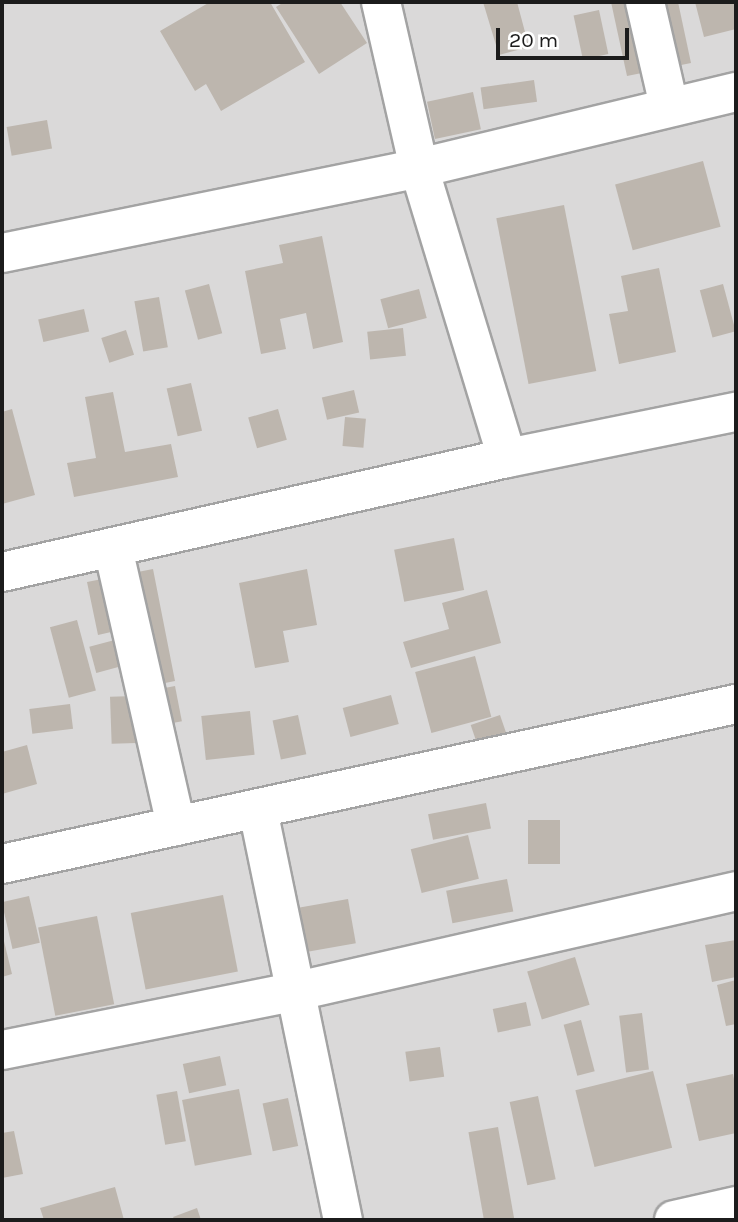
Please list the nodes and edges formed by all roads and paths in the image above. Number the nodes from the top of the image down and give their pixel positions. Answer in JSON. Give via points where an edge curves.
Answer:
{"nodes":[{"id":1,"x":381,"y":2,"type":"edge"},
{"id":2,"x":645,"y":2,"type":"edge"},
{"id":3,"x":736,"y":92,"type":"edge"},
{"id":4,"x":669,"y":106,"type":"junction"},
{"id":5,"x":419,"y":168,"type":"junction"},
{"id":6,"x":2,"y":253,"type":"edge"},
{"id":7,"x":736,"y":412,"type":"edge"},
{"id":8,"x":507,"y":458,"type":"junction"},
{"id":9,"x":113,"y":548,"type":"junction"},
{"id":10,"x":2,"y":572,"type":"edge"},
{"id":11,"x":736,"y":704,"type":"edge"},
{"id":12,"x":258,"y":810,"type":"junction"},
{"id":13,"x":176,"y":826,"type":"junction"},
{"id":14,"x":2,"y":864,"type":"edge"},
{"id":15,"x":736,"y":891,"type":"edge"},
{"id":16,"x":297,"y":991,"type":"junction"},
{"id":17,"x":2,"y":1050,"type":"edge"},
{"id":18,"x":736,"y":1206,"type":"edge"},
{"id":19,"x":343,"y":1220,"type":"edge"},
{"id":20,"x":674,"y":1220,"type":"edge"}],
"edges":[{"from":1,"to":5,"type":"street"},
{"from":2,"to":4,"type":"street"},
{"from":3,"to":4,"type":"street"},
{"from":4,"to":5,"type":"street"},
{"from":5,"to":6,"type":"street"},
{"from":5,"to":8,"type":"street"},
{"from":7,"to":8,"type":"street"},
{"from":8,"to":9,"type":"street"},
{"from":9,"to":10,"type":"street"},
{"from":9,"to":13,"type":"street"},
{"from":11,"to":12,"type":"street"},
{"from":12,"to":13,"type":"street"},
{"from":12,"to":16,"type":"street"},
{"from":13,"to":14,"type":"street"},
{"from":15,"to":16,"type":"street"},
{"from":16,"to":17,"type":"street"},
{"from":16,"to":19,"type":"street"},
{"from":18,"to":20,"type":"street"}]}
